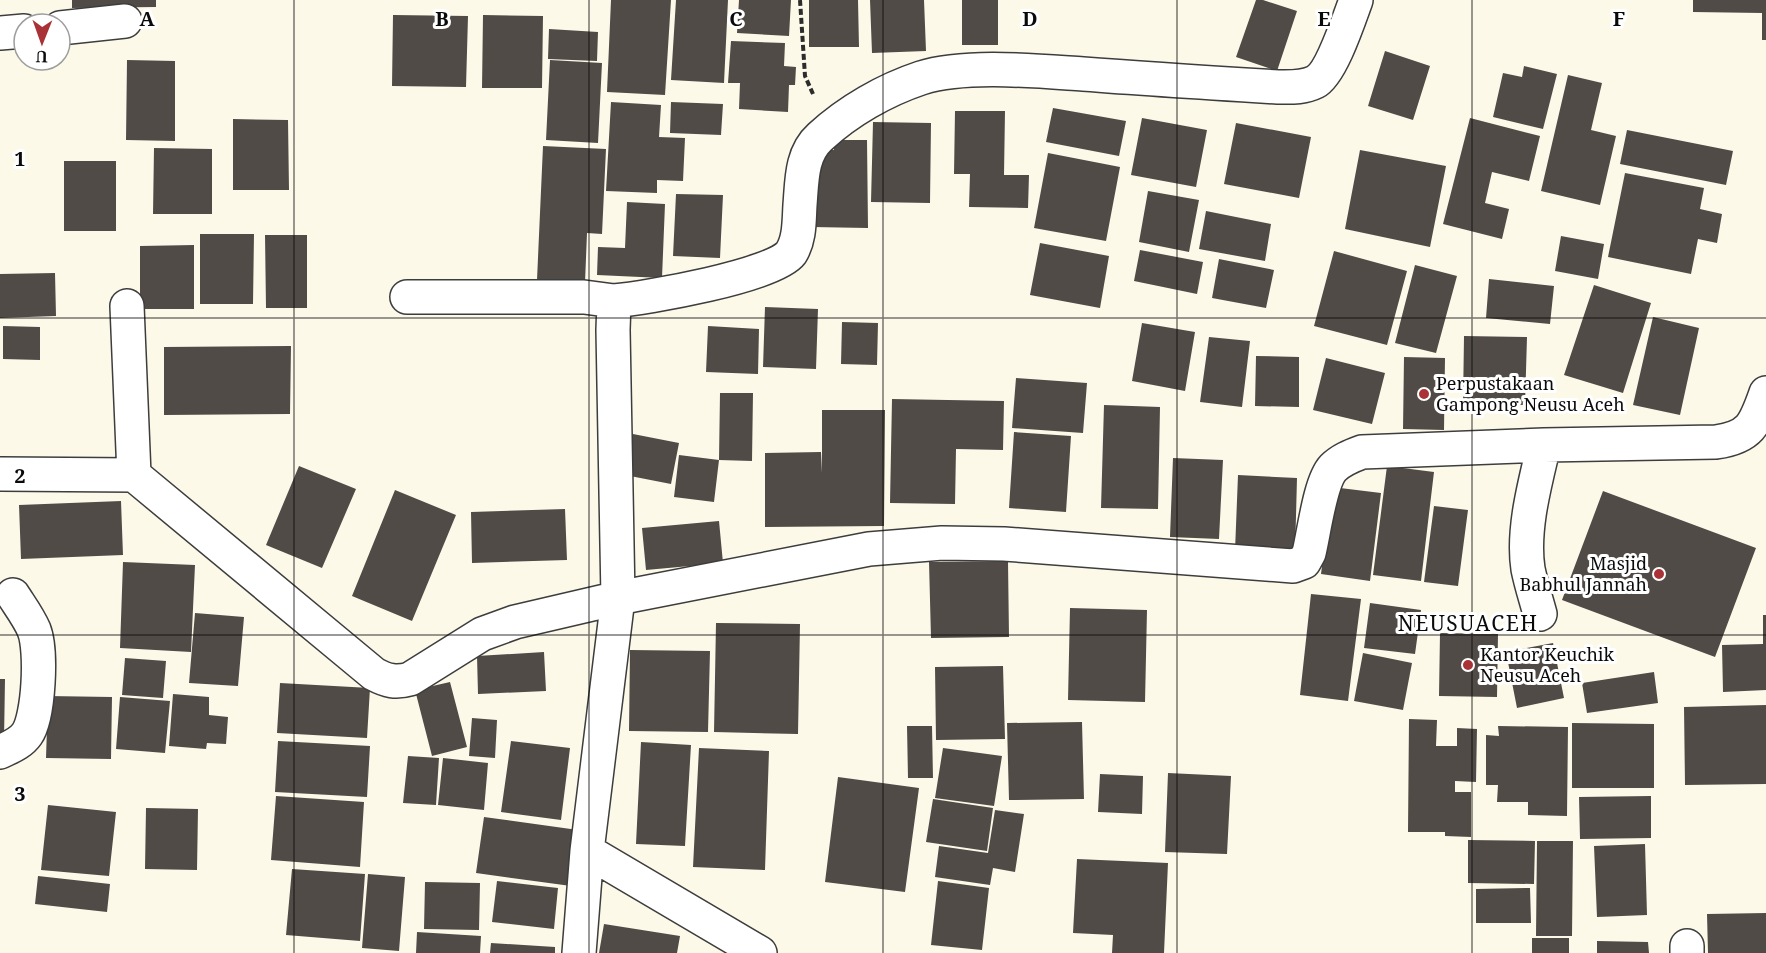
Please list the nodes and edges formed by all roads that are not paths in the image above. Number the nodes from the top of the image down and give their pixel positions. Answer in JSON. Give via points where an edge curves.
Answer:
{"nodes":[{"id":1,"x":1356,"y":0,"type":"edge"},
{"id":2,"x":125,"y":21,"type":"dead end"},
{"id":3,"x":72,"y":27,"type":"edge"},
{"id":4,"x":408,"y":297,"type":"dead end"},
{"id":5,"x":614,"y":301,"type":"junction"},
{"id":6,"x":127,"y":306,"type":"dead end"},
{"id":7,"x":1766,"y":393,"type":"edge"},
{"id":8,"x":1544,"y":445,"type":"junction"},
{"id":9,"x":0,"y":474,"type":"edge"},
{"id":10,"x":134,"y":476,"type":"junction"},
{"id":11,"x":13,"y":595,"type":"dead end"},
{"id":12,"x":618,"y":598,"type":"junction"},
{"id":13,"x":1540,"y":614,"type":"dead end"},
{"id":14,"x":0,"y":752,"type":"edge"},
{"id":15,"x":587,"y":851,"type":"junction"},
{"id":16,"x":579,"y":953,"type":"edge"},
{"id":17,"x":760,"y":953,"type":"edge"}],
"edges":[{"from":1,"to":5,"type":"street","via":[[1327,71],[1305,86],[1026,71],[963,72],[923,78],[890,91],[817,139],[802,168],[797,239],[790,255],[781,262],[747,275]]},
{"from":2,"to":3,"type":"street"},
{"from":4,"to":5,"type":"street","via":[[584,297]]},
{"from":5,"to":12,"type":"street"},
{"from":6,"to":10,"type":"street"},
{"from":7,"to":8,"type":"street","via":[[1749,431],[1733,439]]},
{"from":8,"to":12,"type":"street","via":[[1362,452],[1345,459],[1332,469],[1324,485],[1310,553],[1304,562],[1293,566],[1004,544],[942,543],[869,549]]},
{"from":8,"to":13,"type":"street","via":[[1528,529],[1528,567]]},
{"from":9,"to":10,"type":"street"},
{"from":10,"to":12,"type":"street","via":[[385,680],[410,679],[482,634],[514,621]]},
{"from":11,"to":14,"type":"street","via":[[35,631],[37,703],[26,736]]},
{"from":12,"to":15,"type":"street"},
{"from":15,"to":16,"type":"street"},
{"from":15,"to":17,"type":"street"}]}
